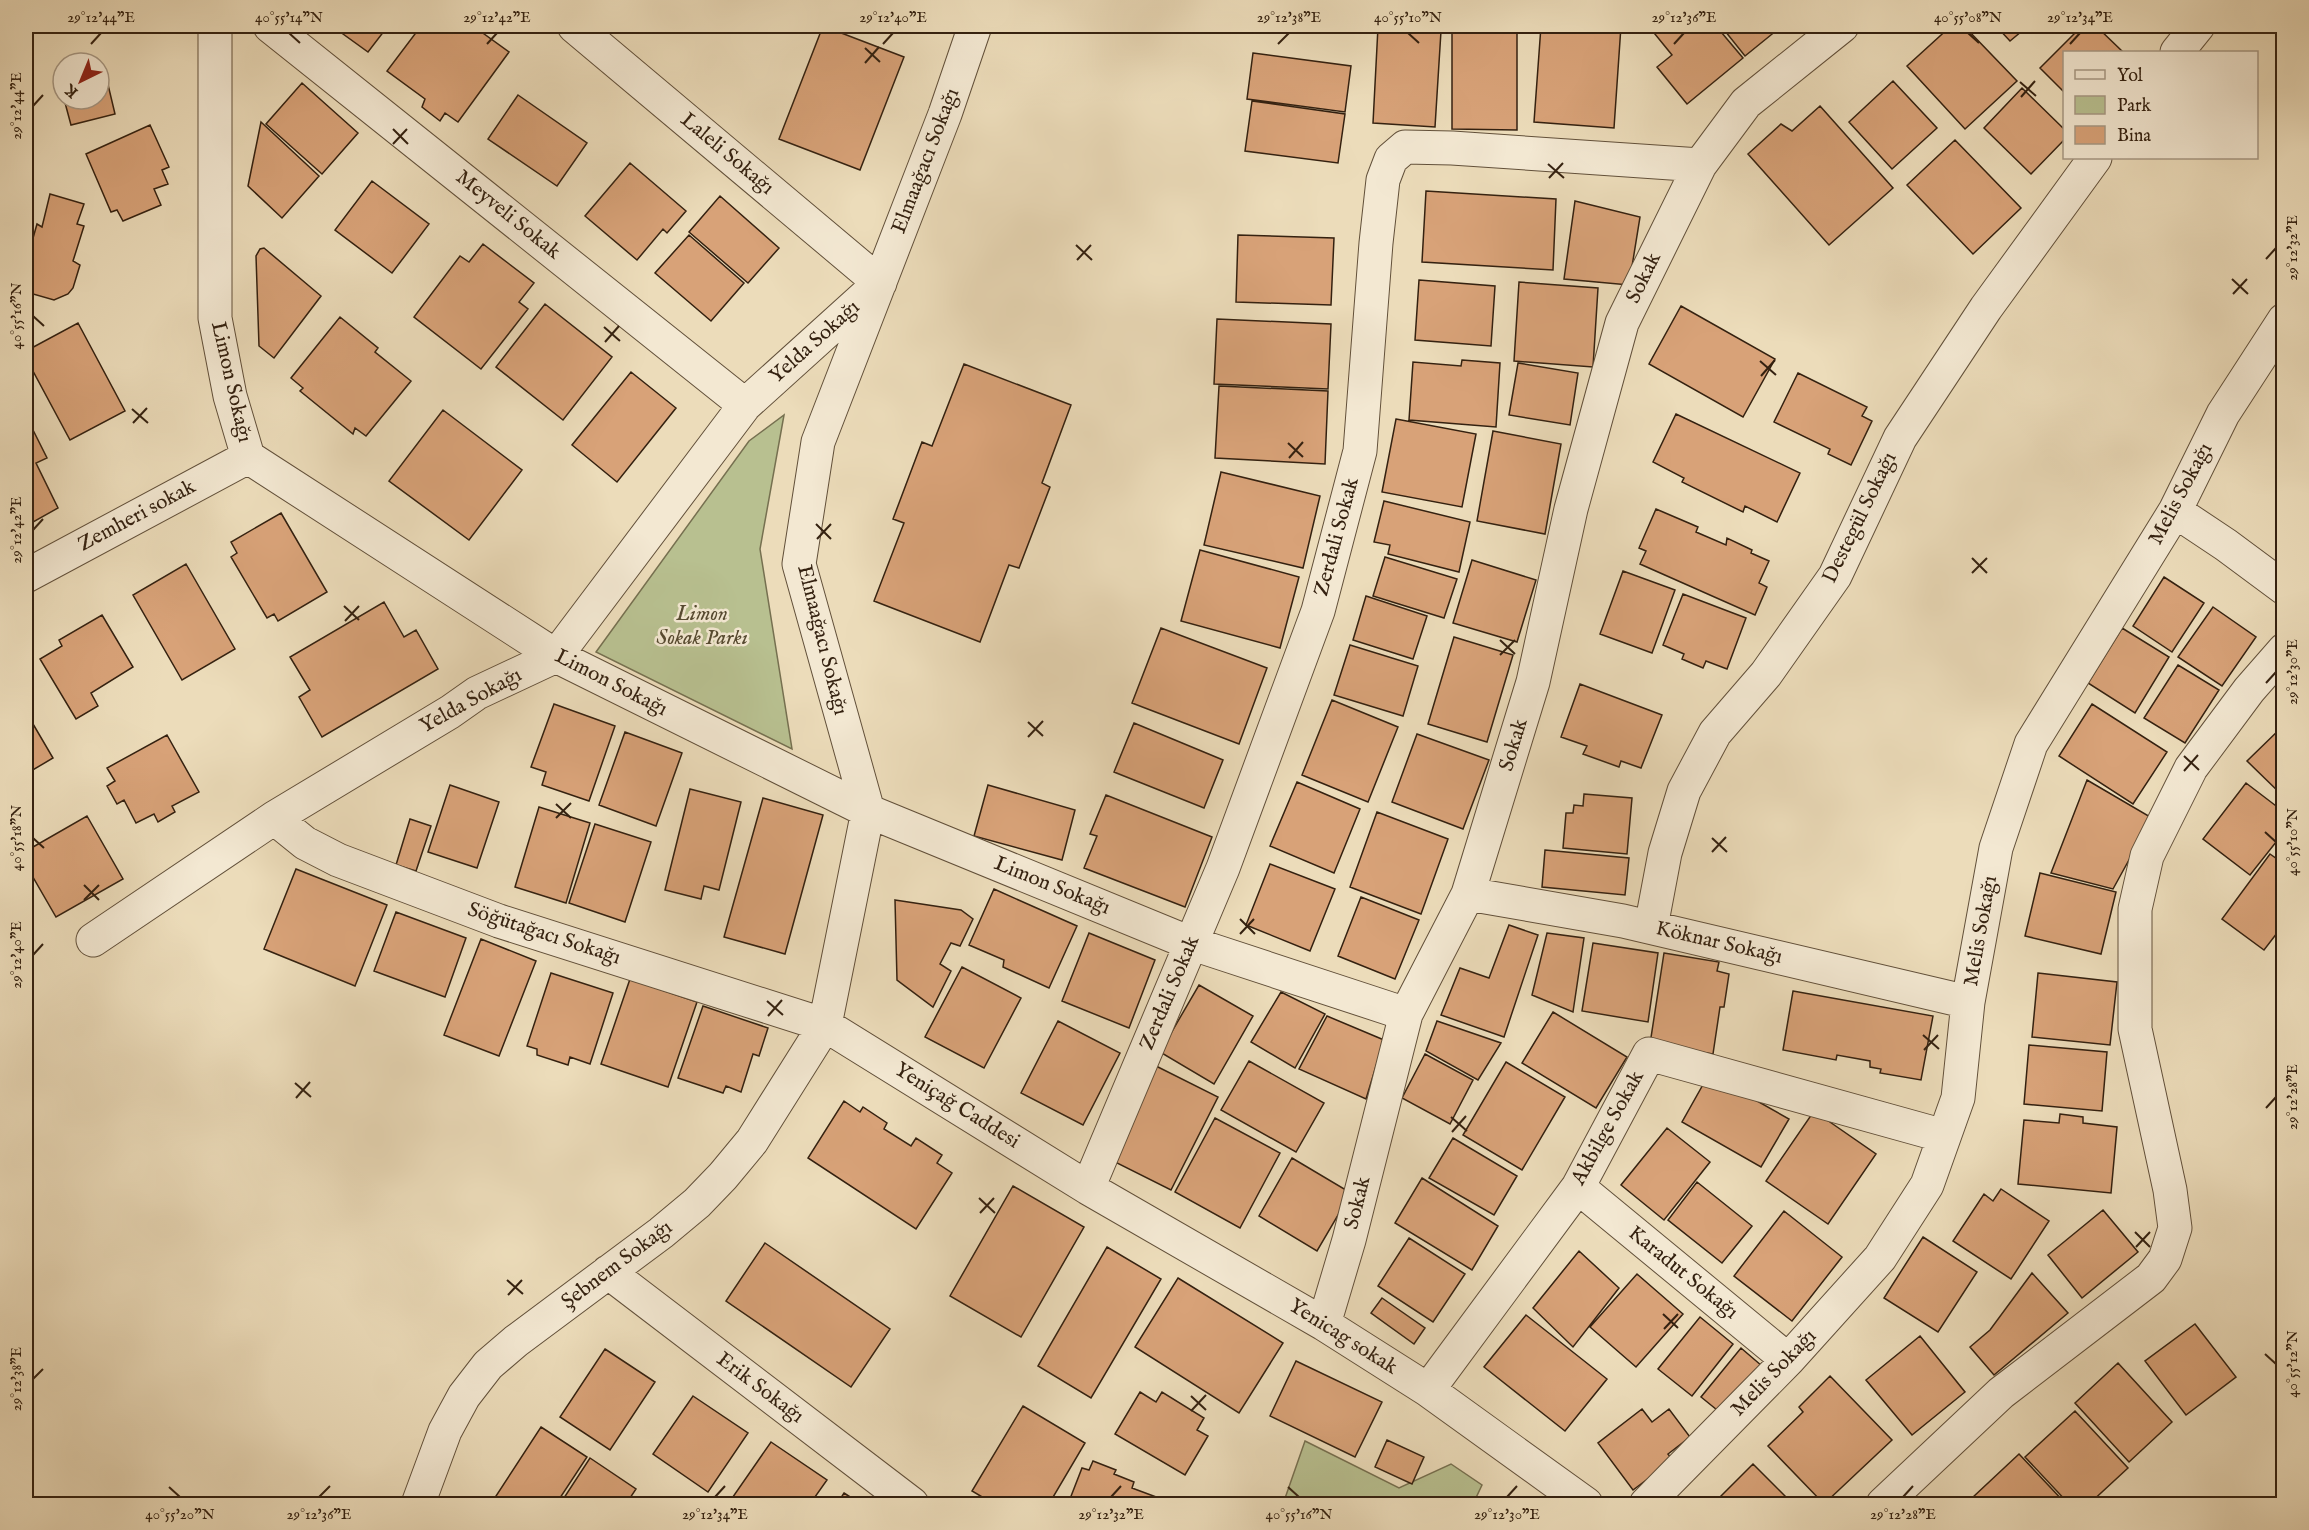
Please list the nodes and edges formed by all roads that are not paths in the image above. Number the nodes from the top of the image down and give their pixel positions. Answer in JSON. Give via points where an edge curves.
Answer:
{"nodes":[{"id":1,"x":215,"y":26,"type":"edge"},
{"id":2,"x":270,"y":26,"type":"edge"},
{"id":3,"x":574,"y":26,"type":"edge"},
{"id":4,"x":975,"y":26,"type":"edge"},
{"id":5,"x":1842,"y":26,"type":"edge"},
{"id":6,"x":2198,"y":26,"type":"edge"},
{"id":7,"x":2178,"y":51,"type":"edge"},
{"id":8,"x":2095,"y":159,"type":"edge"},
{"id":9,"x":1700,"y":165,"type":"junction"},
{"id":10,"x":880,"y":282,"type":"junction"},
{"id":11,"x":2283,"y":320,"type":"edge"},
{"id":12,"x":745,"y":405,"type":"junction"},
{"id":13,"x":248,"y":457,"type":"junction"},
{"id":14,"x":2175,"y":511,"type":"junction"},
{"id":15,"x":26,"y":576,"type":"edge"},
{"id":16,"x":2283,"y":588,"type":"edge"},
{"id":17,"x":2283,"y":650,"type":"edge"},
{"id":18,"x":556,"y":656,"type":"junction"},
{"id":19,"x":868,"y":811,"type":"junction"},
{"id":20,"x":274,"y":818,"type":"junction"},
{"id":21,"x":1468,"y":894,"type":"junction"},
{"id":22,"x":1651,"y":927,"type":"junction"},
{"id":23,"x":93,"y":940,"type":"dead end"},
{"id":24,"x":1190,"y":943,"type":"junction"},
{"id":25,"x":1968,"y":1002,"type":"junction"},
{"id":26,"x":1406,"y":1014,"type":"junction"},
{"id":27,"x":825,"y":1025,"type":"junction"},
{"id":28,"x":1944,"y":1136,"type":"junction"},
{"id":29,"x":1578,"y":1187,"type":"junction"},
{"id":30,"x":1088,"y":1188,"type":"junction"},
{"id":31,"x":608,"y":1272,"type":"junction"},
{"id":32,"x":1324,"y":1324,"type":"junction"},
{"id":33,"x":1788,"y":1360,"type":"junction"},
{"id":34,"x":1428,"y":1390,"type":"junction"},
{"id":35,"x":419,"y":1504,"type":"edge"},
{"id":36,"x":912,"y":1504,"type":"edge"},
{"id":37,"x":1586,"y":1504,"type":"edge"},
{"id":38,"x":1646,"y":1504,"type":"edge"},
{"id":39,"x":1883,"y":1504,"type":"edge"}],
"edges":[{"from":1,"to":13,"type":"street","name":"Limon Sokağı","via":[[215,318],[230,396]]},
{"from":2,"to":12,"type":"street","name":"Meyveli Sokak"},
{"from":3,"to":10,"type":"street","name":"Laleli Sokağı"},
{"from":4,"to":10,"type":"street","name":"Elmaağacı Sokağı"},
{"from":5,"to":9,"type":"street","name":"Sokak","via":[[1746,103]]},
{"from":6,"to":7,"type":"street"},
{"from":8,"to":22,"type":"street","name":"Destegül Sokağı","via":[[1986,308],[1900,438],[1835,576],[1766,674],[1715,733],[1684,791],[1665,853]]},
{"from":9,"to":21,"type":"street","name":"Sokak","via":[[1622,324],[1571,509],[1533,682]]},
{"from":9,"to":24,"type":"street","name":"Zerdali Sokak","via":[[1406,147],[1391,159],[1383,180],[1357,462],[1318,611],[1223,868]]},
{"from":10,"to":12,"type":"street","name":"Yelda Sokağı"},
{"from":10,"to":19,"type":"street","name":"Elmaağacı Sokağı","via":[[818,442],[799,564]]},
{"from":11,"to":14,"type":"street","name":"Melis Sokağı","via":[[2223,414]]},
{"from":12,"to":18,"type":"street","name":"Yelda Sokağı"},
{"from":13,"to":15,"type":"street","name":"Zemheri sokak"},
{"from":13,"to":18,"type":"street","name":"Limon Sokağı"},
{"from":14,"to":16,"type":"street"},
{"from":14,"to":25,"type":"street","name":"Melis Sokağı","via":[[2031,744],[1996,848]]},
{"from":17,"to":39,"type":"street","via":[[2191,768],[2147,856],[2135,909],[2135,1029],[2175,1228],[2165,1259],[2151,1278],[2001,1393]]},
{"from":18,"to":19,"type":"street","name":"Limon Sokağı"},
{"from":18,"to":20,"type":"street","name":"Yelda Sokağı","via":[[477,693]]},
{"from":19,"to":24,"type":"street","name":"Limon Sokağı"},
{"from":19,"to":27,"type":"street","name":"Elmaağacı Sokağı"},
{"from":20,"to":23,"type":"street","name":"Yelda Sokağı"},
{"from":20,"to":27,"type":"street","name":"Söğütağacı Sokağı","via":[[305,843],[338,860],[489,917]]},
{"from":21,"to":22,"type":"street","name":"Köknar Sokağı"},
{"from":21,"to":26,"type":"street","name":"Sokak"},
{"from":22,"to":25,"type":"street","name":"Köknar Sokağı"},
{"from":24,"to":26,"type":"street","name":"Limon Sokağı"},
{"from":24,"to":30,"type":"street","name":"Zerdali Sokak"},
{"from":25,"to":28,"type":"street","name":"Melis Sokağı","via":[[1958,1098]]},
{"from":26,"to":32,"type":"street","name":"Sokak"},
{"from":27,"to":30,"type":"street","name":"Yeniçağ Caddesi"},
{"from":27,"to":31,"type":"street","name":"Şebnem Sokağı","via":[[753,1141],[723,1176],[697,1203]]},
{"from":28,"to":29,"type":"street","name":"Akbilge Sokak","via":[[1649,1054]]},
{"from":28,"to":33,"type":"street","name":"Melis Sokağı","via":[[1928,1185],[1880,1258]]},
{"from":29,"to":33,"type":"street","name":"Karadut Sokağı"},
{"from":29,"to":34,"type":"street","name":"Akbilge Sokak"},
{"from":30,"to":32,"type":"street","name":"Yenicag sokak"},
{"from":31,"to":35,"type":"street","name":"Şebnem Sokağı","via":[[488,1365],[464,1396],[445,1431]]},
{"from":31,"to":36,"type":"street","name":"Erik Sokağı"},
{"from":32,"to":34,"type":"street","name":"Yenicag sokak"},
{"from":33,"to":38,"type":"street","name":"Melis Sokağı"},
{"from":34,"to":37,"type":"street","name":"Yenicag sokak"}]}
